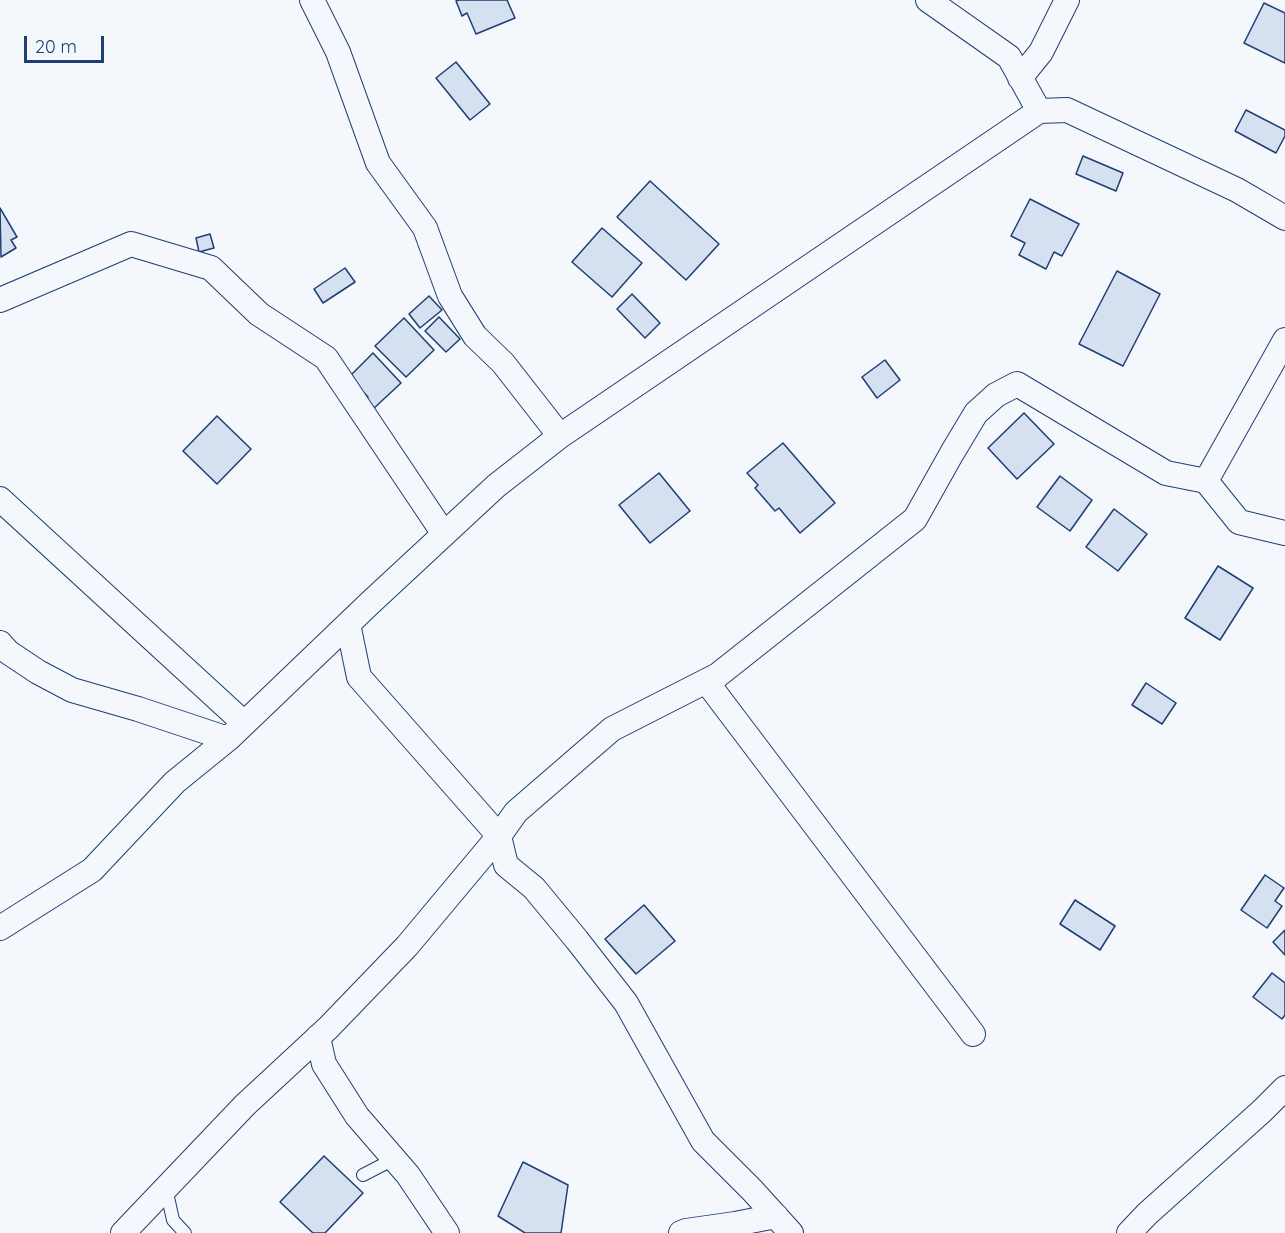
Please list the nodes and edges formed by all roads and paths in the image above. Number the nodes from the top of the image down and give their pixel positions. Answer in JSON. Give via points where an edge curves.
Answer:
{"nodes":[{"id":1,"x":312,"y":0,"type":"edge"},
{"id":2,"x":928,"y":0,"type":"edge"},
{"id":3,"x":1067,"y":0,"type":"edge"},
{"id":4,"x":1020,"y":78,"type":"junction"},
{"id":5,"x":1039,"y":111,"type":"junction"},
{"id":6,"x":1284,"y":215,"type":"edge"},
{"id":7,"x":0,"y":300,"type":"edge"},
{"id":8,"x":1285,"y":340,"type":"edge"},
{"id":9,"x":560,"y":436,"type":"junction"},
{"id":10,"x":1206,"y":481,"type":"junction"},
{"id":11,"x":0,"y":499,"type":"edge"},
{"id":12,"x":1285,"y":533,"type":"edge"},
{"id":13,"x":444,"y":534,"type":"junction"},
{"id":14,"x":348,"y":624,"type":"junction"},
{"id":15,"x":0,"y":643,"type":"edge"},
{"id":16,"x":706,"y":681,"type":"junction"},
{"id":17,"x":236,"y":731,"type":"junction"},
{"id":18,"x":499,"y":836,"type":"junction"},
{"id":19,"x":0,"y":928,"type":"edge"},
{"id":20,"x":973,"y":1034,"type":"dead end"},
{"id":21,"x":318,"y":1037,"type":"junction"},
{"id":22,"x":1285,"y":1088,"type":"edge"},
{"id":23,"x":394,"y":1159,"type":"junction"},
{"id":24,"x":363,"y":1175,"type":"dead end"},
{"id":25,"x":166,"y":1188,"type":"junction"},
{"id":26,"x":784,"y":1225,"type":"edge"},
{"id":27,"x":123,"y":1233,"type":"edge"},
{"id":28,"x":185,"y":1233,"type":"edge"},
{"id":29,"x":447,"y":1233,"type":"edge"},
{"id":30,"x":681,"y":1233,"type":"edge"},
{"id":31,"x":1129,"y":1233,"type":"edge"}],
"edges":[{"from":1,"to":9,"type":"street","via":[[338,52],[378,163],[424,228],[450,296],[475,336],[503,363]]},
{"from":2,"to":4,"type":"street","via":[[1009,57]]},
{"from":3,"to":4,"type":"street","via":[[1041,52]]},
{"from":4,"to":5,"type":"street"},
{"from":5,"to":6,"type":"street","via":[[1067,110]]},
{"from":5,"to":9,"type":"street"},
{"from":7,"to":13,"type":"street","via":[[131,244],[211,268],[259,314],[326,358]]},
{"from":8,"to":10,"type":"street"},
{"from":9,"to":13,"type":"street","via":[[496,486]]},
{"from":10,"to":12,"type":"street","via":[[1239,522]]},
{"from":10,"to":16,"type":"street","via":[[1166,473],[1017,384],[996,395],[976,413],[915,519]]},
{"from":11,"to":17,"type":"street"},
{"from":13,"to":14,"type":"street"},
{"from":14,"to":17,"type":"street"},
{"from":14,"to":18,"type":"street","via":[[359,676]]},
{"from":15,"to":17,"type":"street","via":[[38,672],[72,690]]},
{"from":16,"to":18,"type":"street","via":[[612,729],[516,812]]},
{"from":16,"to":20,"type":"street"},
{"from":17,"to":19,"type":"street","via":[[175,782],[92,870]]},
{"from":18,"to":21,"type":"street","via":[[407,946]]},
{"from":18,"to":26,"type":"street","via":[[506,865],[534,888],[626,1003],[703,1141]]},
{"from":21,"to":23,"type":"street","via":[[324,1064],[357,1116]]},
{"from":21,"to":25,"type":"street"},
{"from":22,"to":31,"type":"street"},
{"from":23,"to":24,"type":"lane"},
{"from":23,"to":29,"type":"street"},
{"from":25,"to":27,"type":"street"},
{"from":25,"to":28,"type":"lane","via":[[173,1220]]},
{"from":26,"to":30,"type":"street","via":[[735,1224]]}]}
